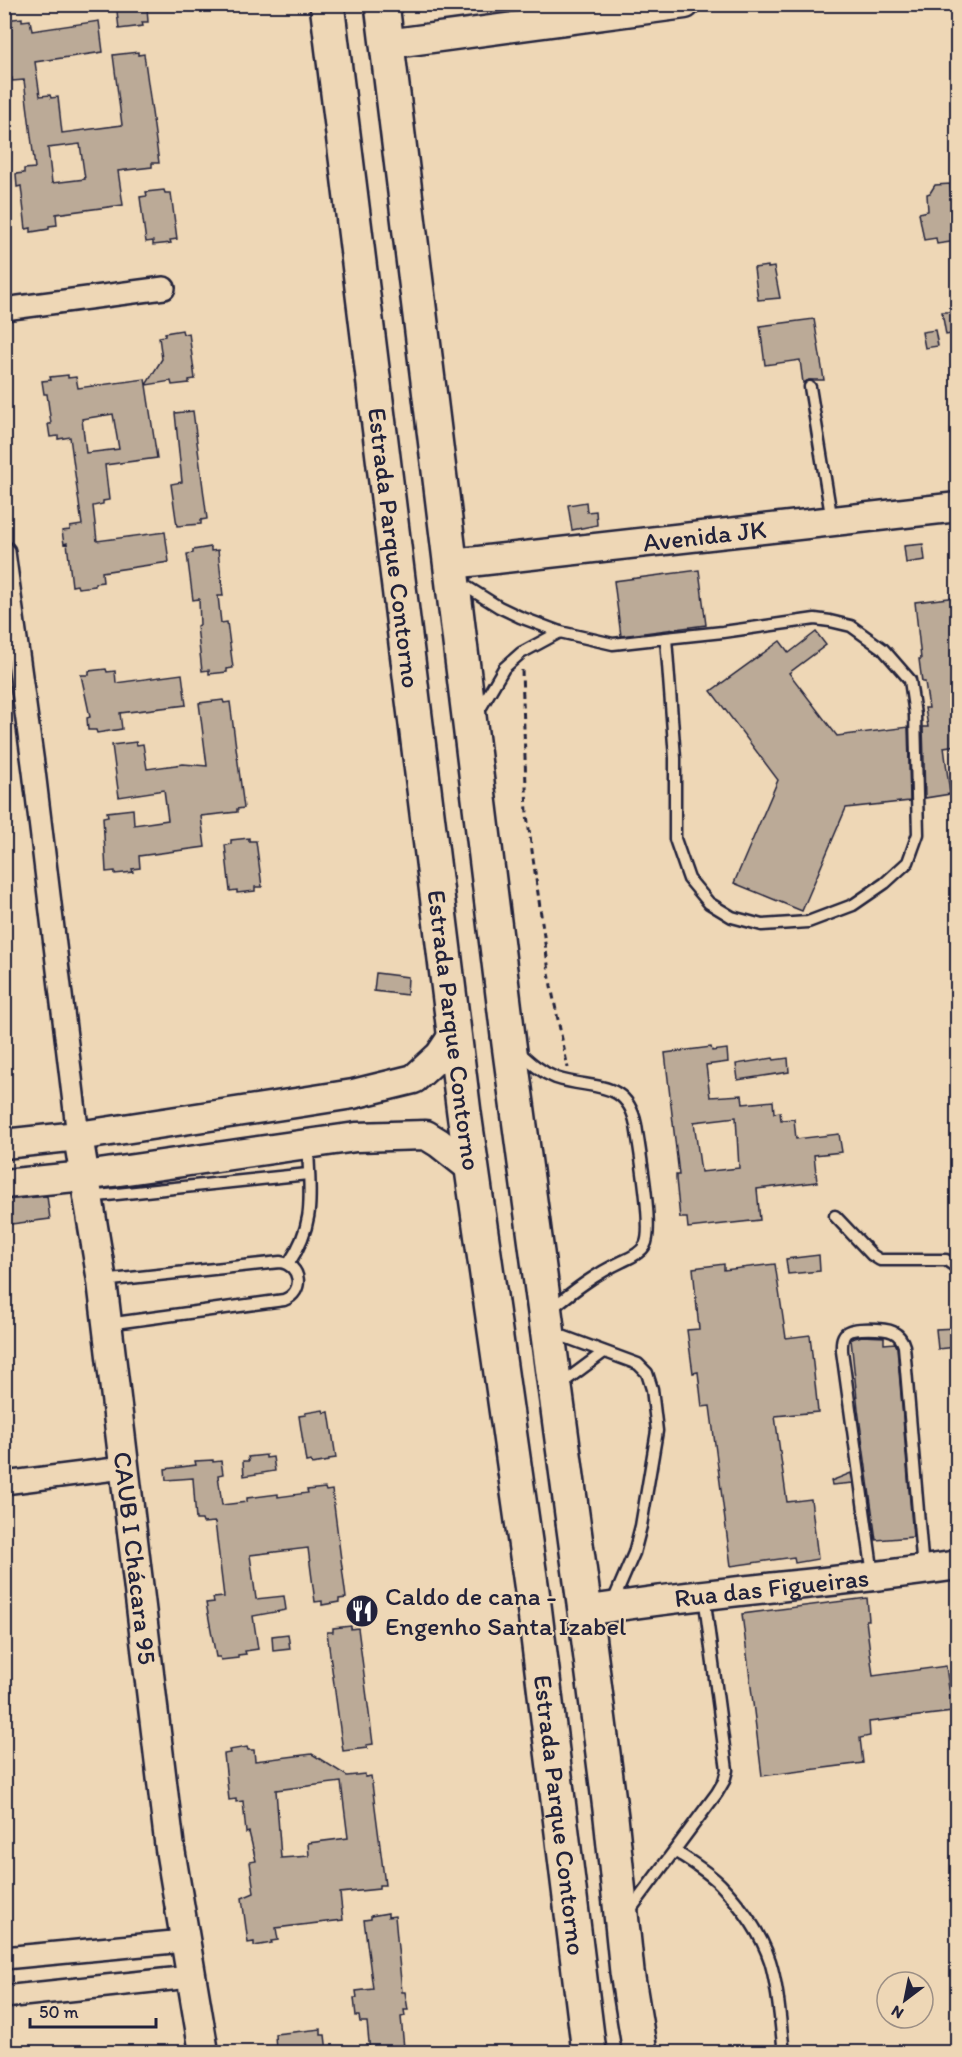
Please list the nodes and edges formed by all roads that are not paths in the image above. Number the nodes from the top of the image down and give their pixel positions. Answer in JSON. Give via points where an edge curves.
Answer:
{"nodes":[{"id":1,"x":327,"y":4,"type":"edge"},
{"id":2,"x":382,"y":4,"type":"edge"},
{"id":3,"x":685,"y":4,"type":"edge"},
{"id":4,"x":387,"y":44,"type":"junction"},
{"id":5,"x":164,"y":288,"type":"dead end"},
{"id":6,"x":4,"y":309,"type":"edge"},
{"id":7,"x":810,"y":387,"type":"dead end"},
{"id":8,"x":957,"y":507,"type":"edge"},
{"id":9,"x":832,"y":521,"type":"junction"},
{"id":10,"x":4,"y":552,"type":"edge"},
{"id":11,"x":453,"y":571,"type":"junction"},
{"id":12,"x":560,"y":632,"type":"junction"},
{"id":13,"x":666,"y":638,"type":"junction"},
{"id":14,"x":11,"y":648,"type":"edge"},
{"id":15,"x":471,"y":724,"type":"junction"},
{"id":16,"x":454,"y":1034,"type":"junction"},
{"id":17,"x":509,"y":1044,"type":"junction"},
{"id":18,"x":353,"y":1094,"type":"junction"},
{"id":19,"x":302,"y":1102,"type":"junction"},
{"id":20,"x":78,"y":1136,"type":"junction"},
{"id":21,"x":356,"y":1137,"type":"junction"},
{"id":22,"x":4,"y":1144,"type":"edge"},
{"id":23,"x":308,"y":1145,"type":"junction"},
{"id":24,"x":472,"y":1169,"type":"junction"},
{"id":25,"x":308,"y":1174,"type":"junction"},
{"id":26,"x":4,"y":1184,"type":"edge"},
{"id":27,"x":86,"y":1187,"type":"junction"},
{"id":28,"x":835,"y":1216,"type":"dead end"},
{"id":29,"x":289,"y":1263,"type":"junction"},
{"id":30,"x":957,"y":1271,"type":"edge"},
{"id":31,"x":102,"y":1281,"type":"junction"},
{"id":32,"x":547,"y":1322,"type":"junction"},
{"id":33,"x":107,"y":1324,"type":"junction"},
{"id":34,"x":604,"y":1352,"type":"junction"},
{"id":35,"x":555,"y":1389,"type":"junction"},
{"id":36,"x":123,"y":1468,"type":"junction"},
{"id":37,"x":4,"y":1483,"type":"edge"},
{"id":38,"x":957,"y":1565,"type":"edge"},
{"id":39,"x":923,"y":1570,"type":"junction"},
{"id":40,"x":873,"y":1578,"type":"junction"},
{"id":41,"x":704,"y":1595,"type":"junction"},
{"id":42,"x":534,"y":1605,"type":"junction"},
{"id":43,"x":598,"y":1609,"type":"junction"},
{"id":44,"x":611,"y":1817,"type":"junction"},
{"id":45,"x":563,"y":1838,"type":"junction"},
{"id":46,"x":675,"y":1851,"type":"junction"},
{"id":47,"x":621,"y":1922,"type":"junction"},
{"id":48,"x":184,"y":1941,"type":"junction"},
{"id":49,"x":4,"y":1958,"type":"edge"},
{"id":50,"x":190,"y":1977,"type":"junction"},
{"id":51,"x":4,"y":1996,"type":"edge"},
{"id":52,"x":204,"y":2052,"type":"edge"},
{"id":53,"x":589,"y":2052,"type":"edge"},
{"id":54,"x":640,"y":2052,"type":"edge"},
{"id":55,"x":784,"y":2052,"type":"edge"}],
"edges":[{"from":1,"to":16,"type":"highway","name":"Estrada Parque Contorno"},
{"from":2,"to":4,"type":"highway","name":"Estrada Parque Contorno"},
{"from":3,"to":4,"type":"street"},
{"from":4,"to":11,"type":"highway","name":"Estrada Parque Contorno"},
{"from":5,"to":6,"type":"street"},
{"from":7,"to":9,"type":"lane"},
{"from":8,"to":9,"type":"street","name":"Avenida JK"},
{"from":9,"to":11,"type":"street","name":"Avenida JK"},
{"from":10,"to":14,"type":"street"},
{"from":11,"to":12,"type":"lane","via":[[499,608]]},
{"from":11,"to":15,"type":"highway","name":"Estrada Parque Contorno"},
{"from":12,"to":13,"type":"lane","via":[[613,644]]},
{"from":12,"to":15,"type":"lane","via":[[521,653],[504,668]]},
{"from":13,"to":13,"type":"lane","via":[[675,758],[675,839],[689,879],[709,903],[732,917],[762,925],[808,922],[853,905],[908,862],[918,834],[915,715],[910,680],[883,649],[851,626],[815,619]]},
{"from":14,"to":20,"type":"street"},
{"from":15,"to":17,"type":"highway","name":"Estrada Parque Contorno"},
{"from":16,"to":18,"type":"street","via":[[440,1055],[414,1079]]},
{"from":16,"to":24,"type":"highway","name":"Estrada Parque Contorno"},
{"from":17,"to":32,"type":"highway","name":"Estrada Parque Contorno"},
{"from":17,"to":32,"type":"lane","via":[[538,1070],[570,1082],[615,1090],[634,1114],[648,1226],[646,1245],[634,1256],[582,1284]]},
{"from":18,"to":19,"type":"street"},
{"from":18,"to":21,"type":"street"},
{"from":19,"to":20,"type":"street"},
{"from":19,"to":23,"type":"street"},
{"from":20,"to":22,"type":"street"},
{"from":20,"to":27,"type":"street","name":"CAUB I Chácara 95"},
{"from":21,"to":23,"type":"street"},
{"from":21,"to":24,"type":"street","via":[[426,1135]]},
{"from":23,"to":25,"type":"lane"},
{"from":23,"to":27,"type":"street"},
{"from":24,"to":42,"type":"highway","name":"Estrada Parque Contorno"},
{"from":25,"to":27,"type":"lane"},
{"from":25,"to":29,"type":"lane","via":[[309,1215],[300,1246]]},
{"from":26,"to":27,"type":"street"},
{"from":27,"to":31,"type":"street","name":"CAUB I Chácara 95"},
{"from":28,"to":30,"type":"lane","via":[[880,1260],[946,1260]]},
{"from":29,"to":31,"type":"lane"},
{"from":29,"to":33,"type":"lane","via":[[297,1276],[296,1291],[284,1300]]},
{"from":31,"to":33,"type":"street","name":"CAUB I Chácara 95"},
{"from":32,"to":34,"type":"lane"},
{"from":32,"to":35,"type":"highway","name":"Estrada Parque Contorno"},
{"from":33,"to":36,"type":"street","name":"CAUB I Chácara 95"},
{"from":34,"to":35,"type":"lane"},
{"from":34,"to":43,"type":"lane","via":[[638,1364],[647,1373],[657,1431],[634,1553]]},
{"from":35,"to":43,"type":"highway","name":"Estrada Parque Contorno"},
{"from":36,"to":37,"type":"street"},
{"from":36,"to":48,"type":"street","name":"CAUB I Chácara 95"},
{"from":38,"to":39,"type":"street","name":"Rua das Figueiras"},
{"from":39,"to":40,"type":"street","name":"Rua das Figueiras"},
{"from":39,"to":40,"type":"lane","via":[[904,1346],[901,1338],[884,1329],[850,1330],[842,1341],[842,1351]]},
{"from":40,"to":41,"type":"street","name":"Rua das Figueiras"},
{"from":41,"to":43,"type":"street","name":"Rua das Figueiras"},
{"from":41,"to":46,"type":"lane","via":[[727,1770],[717,1793]]},
{"from":42,"to":43,"type":"highway","via":[[548,1618],[558,1621]]},
{"from":42,"to":45,"type":"highway","name":"Estrada Parque Contorno"},
{"from":43,"to":44,"type":"highway","name":"Estrada Parque Contorno"},
{"from":44,"to":45,"type":"highway","via":[[583,1819]]},
{"from":44,"to":47,"type":"highway","name":"Estrada Parque Contorno"},
{"from":45,"to":53,"type":"highway","name":"Estrada Parque Contorno"},
{"from":46,"to":47,"type":"lane"},
{"from":46,"to":55,"type":"lane","via":[[718,1883],[743,1911],[759,1938],[770,1961]]},
{"from":47,"to":54,"type":"highway","name":"Estrada Parque Contorno"},
{"from":48,"to":49,"type":"street"},
{"from":48,"to":50,"type":"street","name":"CAUB I Chácara 95"},
{"from":50,"to":51,"type":"street"},
{"from":50,"to":52,"type":"street","name":"CAUB I Chácara 95"}]}
